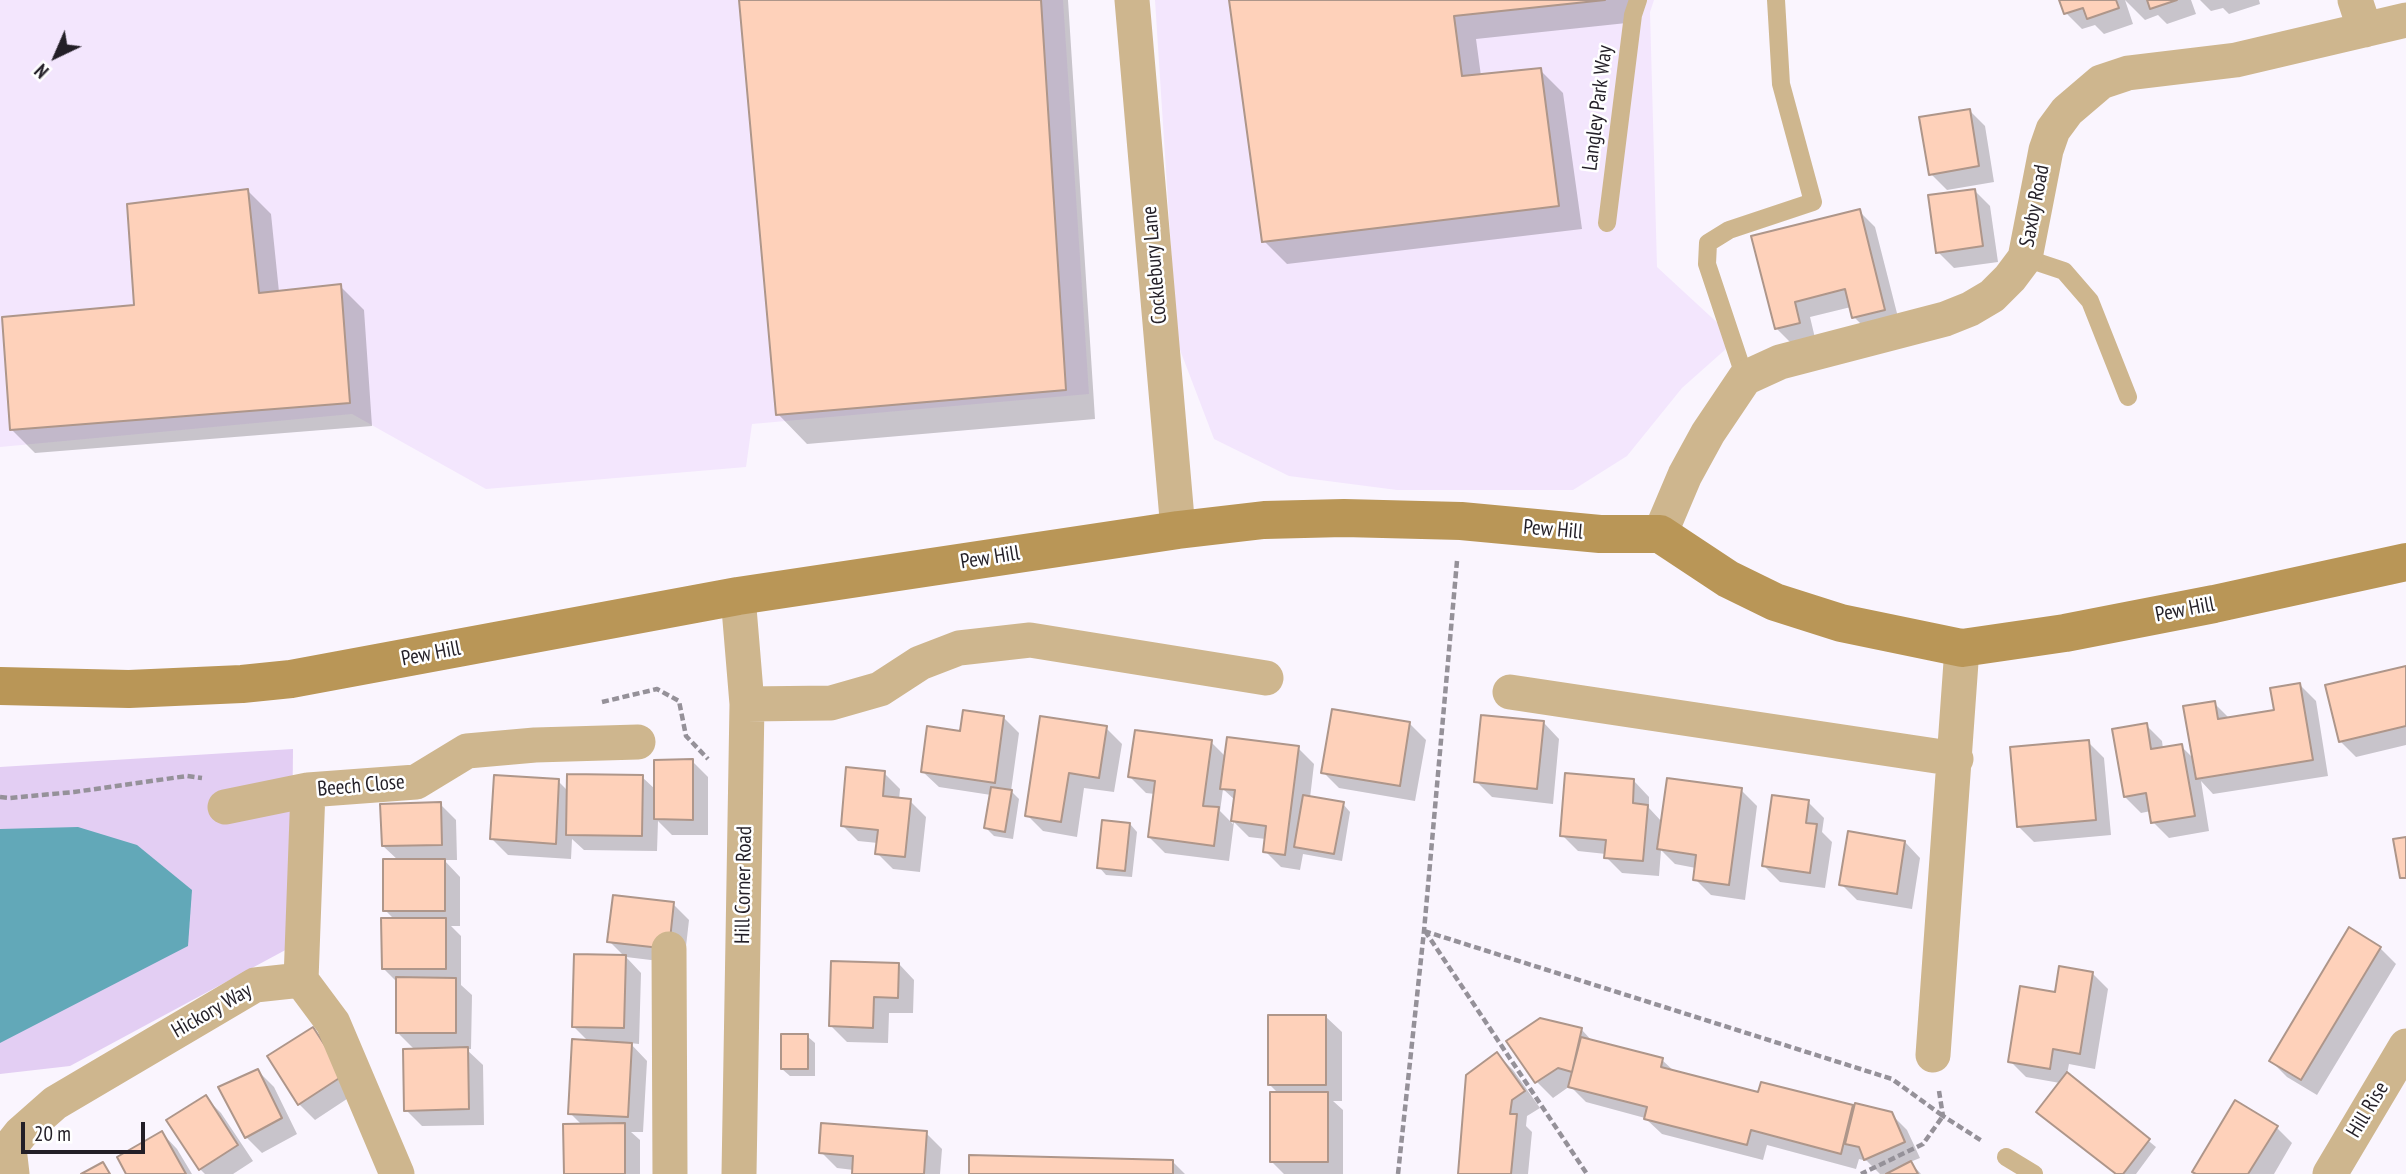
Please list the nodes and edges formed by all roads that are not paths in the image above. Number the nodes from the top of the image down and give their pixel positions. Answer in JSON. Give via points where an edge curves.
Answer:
{"nodes":[{"id":1,"x":1132,"y":0,"type":"edge"},
{"id":2,"x":1638,"y":0,"type":"edge"},
{"id":3,"x":1776,"y":0,"type":"edge"},
{"id":4,"x":2360,"y":15,"type":"edge"},
{"id":5,"x":2406,"y":20,"type":"edge"},
{"id":6,"x":1607,"y":223,"type":"dead end"},
{"id":7,"x":2025,"y":258,"type":"junction"},
{"id":8,"x":1745,"y":378,"type":"junction"},
{"id":9,"x":2128,"y":397,"type":"dead end"},
{"id":10,"x":1178,"y":530,"type":"junction"},
{"id":11,"x":1660,"y":534,"type":"junction"},
{"id":12,"x":2406,"y":562,"type":"edge"},
{"id":13,"x":738,"y":596,"type":"junction"},
{"id":14,"x":1962,"y":648,"type":"junction"},
{"id":15,"x":1266,"y":678,"type":"dead end"},
{"id":16,"x":0,"y":686,"type":"edge"},
{"id":17,"x":1510,"y":692,"type":"dead end"},
{"id":18,"x":747,"y":704,"type":"junction"},
{"id":19,"x":638,"y":742,"type":"dead end"},
{"id":20,"x":1956,"y":759,"type":"junction"},
{"id":21,"x":308,"y":790,"type":"junction"},
{"id":22,"x":225,"y":807,"type":"dead end"},
{"id":23,"x":669,"y":949,"type":"dead end"},
{"id":24,"x":301,"y":980,"type":"junction"},
{"id":25,"x":2406,"y":1046,"type":"edge"},
{"id":26,"x":1933,"y":1055,"type":"road end"},
{"id":27,"x":7,"y":1156,"type":"edge"},
{"id":28,"x":2006,"y":1157,"type":"road end"},
{"id":29,"x":397,"y":1174,"type":"edge"},
{"id":30,"x":670,"y":1174,"type":"edge"},
{"id":31,"x":739,"y":1174,"type":"edge"},
{"id":32,"x":2034,"y":1174,"type":"edge"},
{"id":33,"x":2330,"y":1174,"type":"edge"}],
"edges":[{"from":1,"to":10,"type":"street","name":"Cocklebury Lane"},
{"from":2,"to":6,"type":"lane","name":"Langley Park Way"},
{"from":3,"to":8,"type":"lane","via":[[1781,84],[1813,202],[1728,230],[1708,243],[1707,264]]},
{"from":4,"to":5,"type":"street","name":"Saxby Road"},
{"from":4,"to":7,"type":"street","name":"Saxby Road","via":[[2236,60],[2128,73],[2101,82],[2067,111],[2053,130]]},
{"from":7,"to":8,"type":"street","name":"Saxby Road","via":[[1992,296],[1970,309],[1780,362]]},
{"from":7,"to":9,"type":"lane","via":[[2064,271],[2090,301]]},
{"from":8,"to":11,"type":"street","via":[[1708,433]]},
{"from":10,"to":11,"type":"main road","name":"Pew Hill","via":[[1344,517]]},
{"from":10,"to":13,"type":"main road","name":"Pew Hill"},
{"from":11,"to":14,"type":"main road","name":"Pew Hill","via":[[1728,579],[1775,601],[1841,623]]},
{"from":12,"to":14,"type":"main road","name":"Pew Hill","via":[[2065,634]]},
{"from":13,"to":16,"type":"main road","name":"Pew Hill","via":[[292,679],[129,689]]},
{"from":13,"to":18,"type":"street","name":"Hill Corner Road"},
{"from":14,"to":20,"type":"street"},
{"from":15,"to":18,"type":"street","via":[[1030,640],[959,648],[920,663],[880,689],[831,703]]},
{"from":17,"to":20,"type":"street"},
{"from":18,"to":31,"type":"street","name":"Hill Corner Road"},
{"from":19,"to":21,"type":"street","name":"Beech Close","via":[[467,751],[416,782]]},
{"from":20,"to":26,"type":"street"},
{"from":21,"to":22,"type":"street"},
{"from":21,"to":24,"type":"street","name":"Beech Close"},
{"from":23,"to":30,"type":"street"},
{"from":24,"to":27,"type":"street","name":"Hickory Way","via":[[256,985],[55,1103],[20,1133]]},
{"from":24,"to":29,"type":"street","via":[[333,1023]]},
{"from":25,"to":33,"type":"street","name":"Hill Rise"},
{"from":28,"to":32,"type":"lane"}]}
